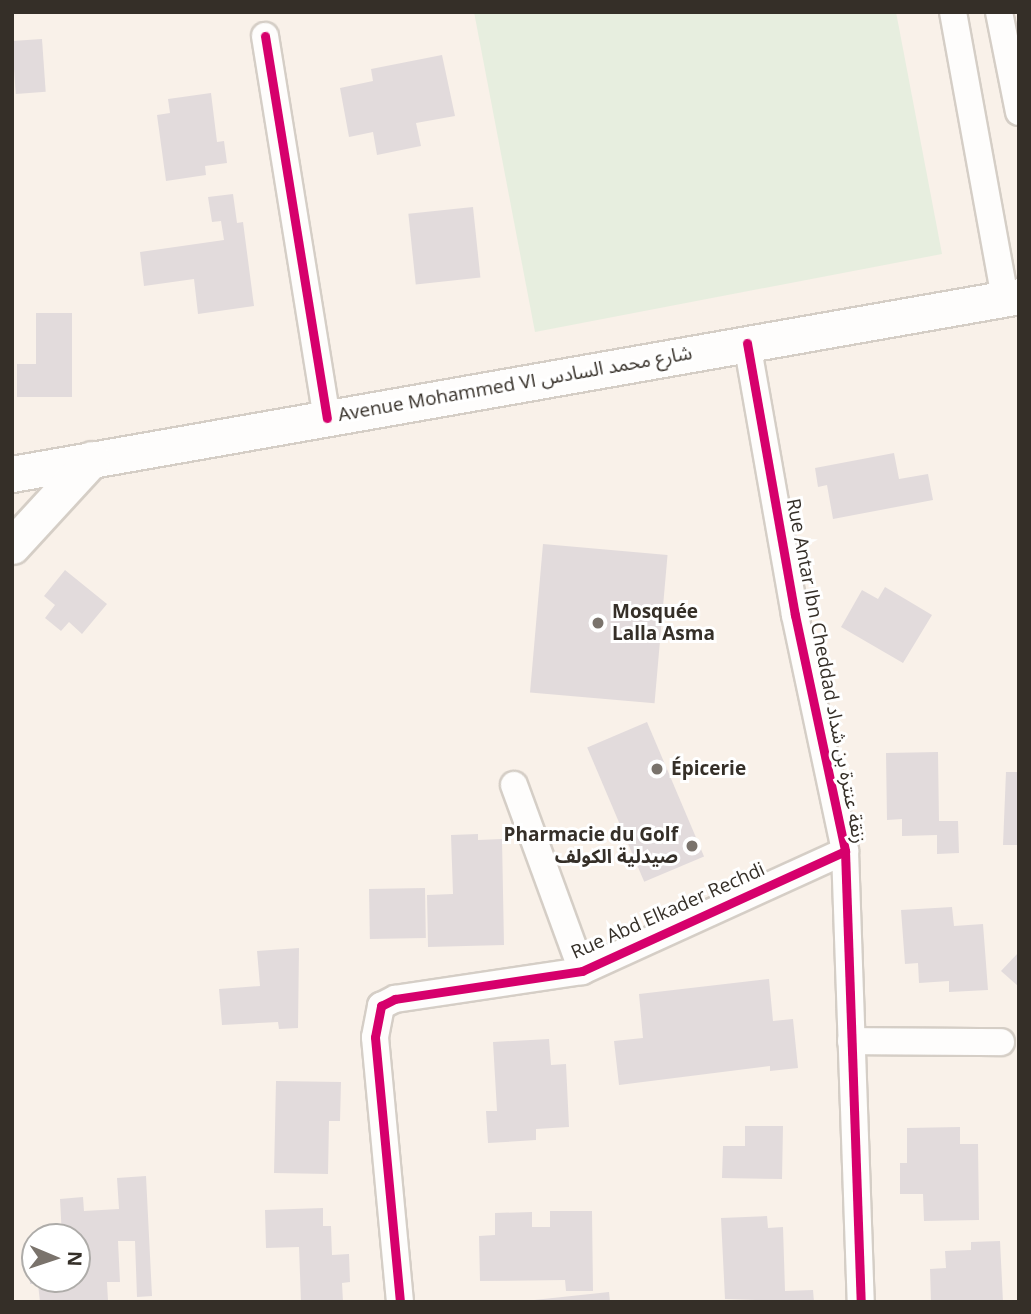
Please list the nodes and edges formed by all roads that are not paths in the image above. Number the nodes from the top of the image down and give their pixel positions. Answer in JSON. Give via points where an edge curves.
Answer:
{"nodes":[{"id":1,"x":953,"y":12,"type":"edge"},
{"id":2,"x":999,"y":12,"type":"edge"},
{"id":3,"x":265,"y":36,"type":"dead end"},
{"id":4,"x":1019,"y":112,"type":"edge"},
{"id":5,"x":1012,"y":297,"type":"edge"},
{"id":6,"x":747,"y":343,"type":"junction"},
{"id":7,"x":327,"y":418,"type":"junction"},
{"id":8,"x":92,"y":459,"type":"junction"},
{"id":9,"x":12,"y":474,"type":"edge"},
{"id":10,"x":12,"y":546,"type":"edge"},
{"id":11,"x":514,"y":785,"type":"dead end"},
{"id":12,"x":845,"y":851,"type":"junction"},
{"id":13,"x":582,"y":971,"type":"junction"},
{"id":14,"x":851,"y":1041,"type":"junction"},
{"id":15,"x":1001,"y":1042,"type":"dead end"},
{"id":16,"x":400,"y":1302,"type":"edge"},
{"id":17,"x":861,"y":1302,"type":"edge"}],
"edges":[{"from":1,"to":5,"type":"street"},
{"from":2,"to":4,"type":"street"},
{"from":3,"to":7,"type":"street"},
{"from":5,"to":6,"type":"main road","name":"Avenue Mohammed VI شارع محمد السادس"},
{"from":6,"to":7,"type":"main road","name":"Avenue Mohammed VI شارع محمد السادس"},
{"from":6,"to":12,"type":"street","name":"Rue Antar Ibn Cheddad زنقة عنترة بن شداد","via":[[794,615]]},
{"from":7,"to":8,"type":"main road","name":"Avenue Mohammed VI شارع محمد السادس"},
{"from":8,"to":9,"type":"main road","name":"Avenue Mohammed VI شارع محمد السادس"},
{"from":8,"to":10,"type":"main road"},
{"from":11,"to":13,"type":"street"},
{"from":12,"to":13,"type":"street","name":"Rue Abd Elkader Rechdi"},
{"from":12,"to":14,"type":"street","name":"Rue Antar Ibn Cheddad زنقة عنترة بن شداد"},
{"from":13,"to":16,"type":"street","name":"Rue Abd Elkader Rechdi","via":[[395,999],[377,1014],[374,1037]]},
{"from":14,"to":15,"type":"street"},
{"from":14,"to":17,"type":"street","name":"Rue Antar Ibn Cheddad زنقة عنترة بن شداد"}]}
